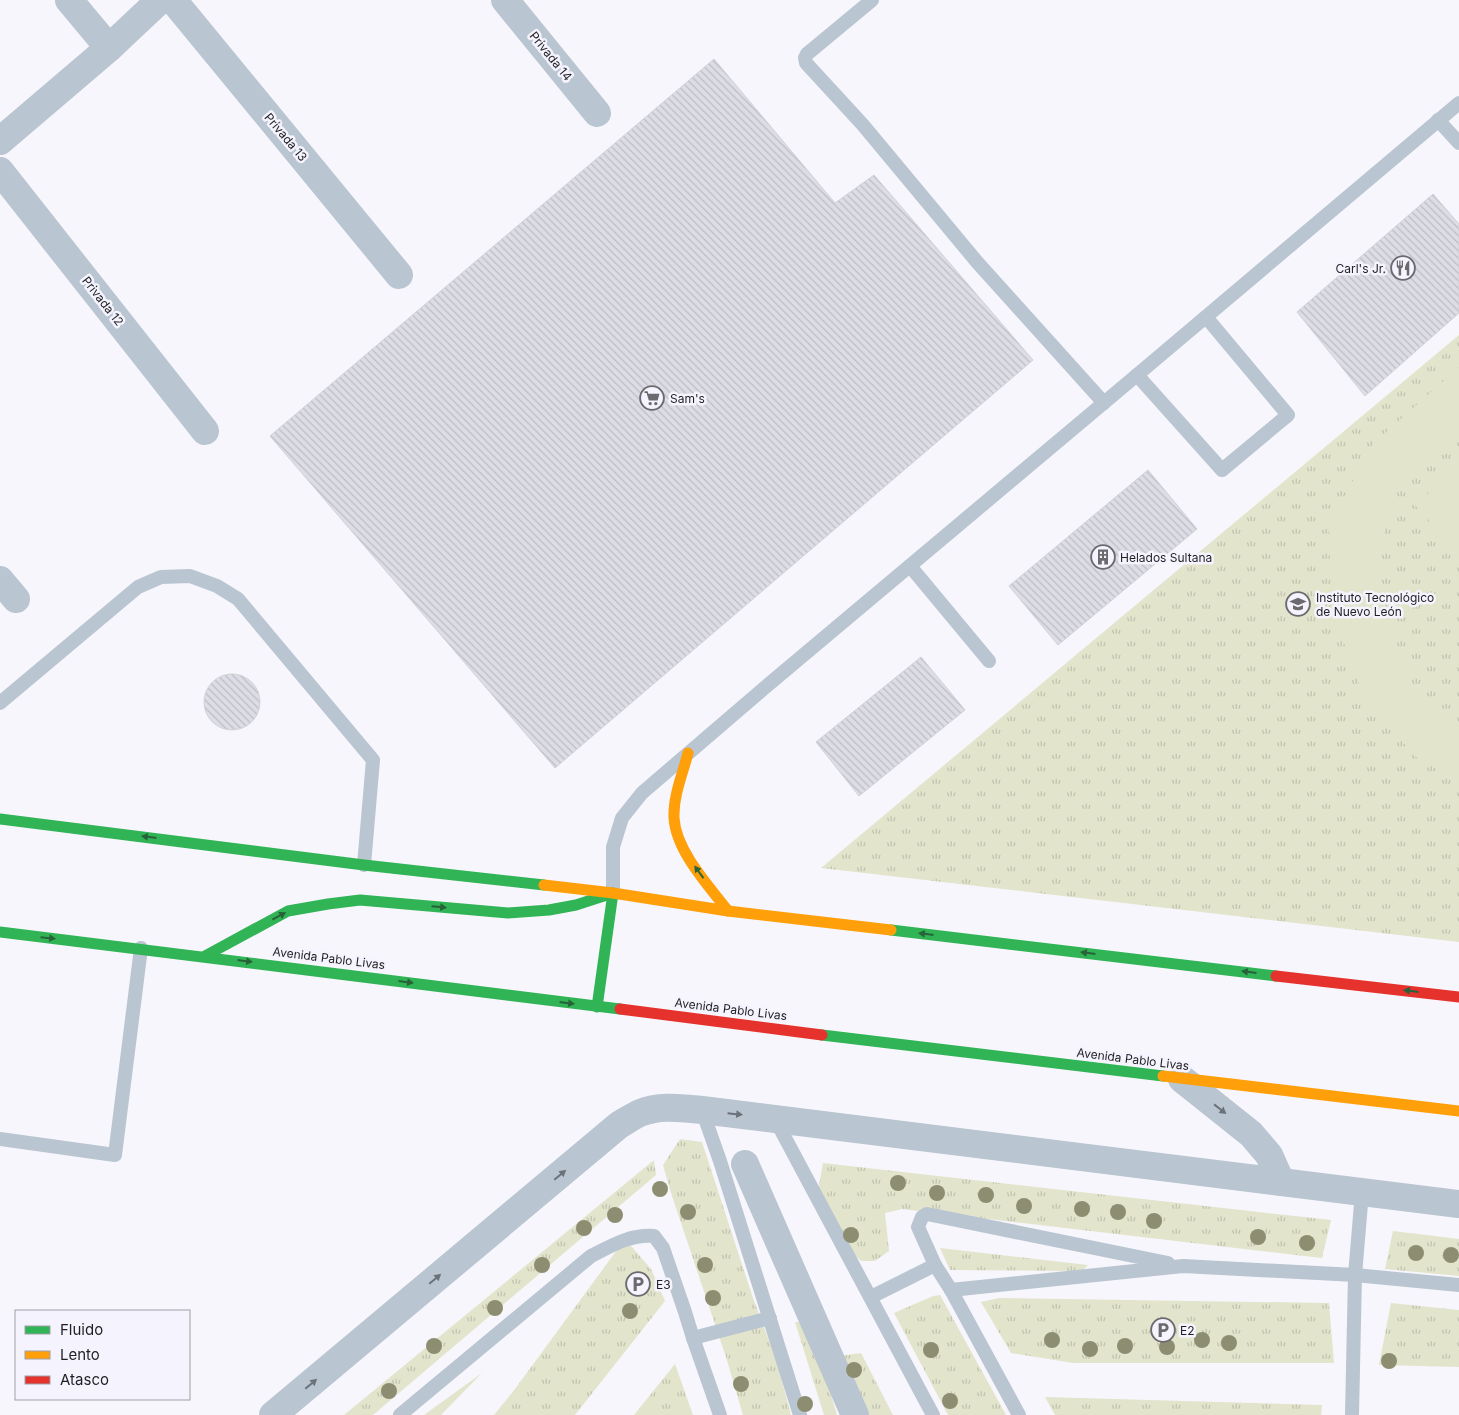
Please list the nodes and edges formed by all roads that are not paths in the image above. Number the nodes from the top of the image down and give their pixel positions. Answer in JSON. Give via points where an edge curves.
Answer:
{"nodes":[{"id":1,"x":69,"y":0,"type":"edge"},
{"id":2,"x":160,"y":0,"type":"edge"},
{"id":3,"x":173,"y":0,"type":"edge"},
{"id":4,"x":505,"y":0,"type":"edge"},
{"id":5,"x":872,"y":0,"type":"edge"},
{"id":6,"x":109,"y":48,"type":"junction"},
{"id":7,"x":1459,"y":102,"type":"edge"},
{"id":8,"x":597,"y":113,"type":"dead end"},
{"id":9,"x":1438,"y":120,"type":"junction"},
{"id":10,"x":0,"y":141,"type":"edge"},
{"id":11,"x":1459,"y":143,"type":"edge"},
{"id":12,"x":0,"y":171,"type":"edge"},
{"id":13,"x":399,"y":275,"type":"dead end"},
{"id":14,"x":1206,"y":317,"type":"junction"},
{"id":15,"x":1137,"y":375,"type":"junction"},
{"id":16,"x":1104,"y":403,"type":"junction"},
{"id":17,"x":206,"y":432,"type":"dead end"},
{"id":18,"x":910,"y":566,"type":"junction"},
{"id":19,"x":989,"y":661,"type":"dead end"},
{"id":20,"x":0,"y":704,"type":"edge"},
{"id":21,"x":688,"y":753,"type":"junction"},
{"id":22,"x":0,"y":820,"type":"edge"},
{"id":23,"x":364,"y":865,"type":"junction"},
{"id":24,"x":613,"y":893,"type":"junction"},
{"id":25,"x":728,"y":911,"type":"junction"},
{"id":26,"x":0,"y":932,"type":"edge"},
{"id":27,"x":141,"y":948,"type":"junction"},
{"id":28,"x":205,"y":956,"type":"junction"},
{"id":29,"x":1459,"y":997,"type":"edge"},
{"id":30,"x":596,"y":1007,"type":"junction"},
{"id":31,"x":1182,"y":1079,"type":"junction"},
{"id":32,"x":702,"y":1110,"type":"junction"},
{"id":33,"x":1459,"y":1111,"type":"edge"},
{"id":34,"x":775,"y":1118,"type":"junction"},
{"id":35,"x":0,"y":1139,"type":"edge"},
{"id":36,"x":745,"y":1164,"type":"dead end"},
{"id":37,"x":1281,"y":1182,"type":"junction"},
{"id":38,"x":1362,"y":1192,"type":"junction"},
{"id":39,"x":1459,"y":1204,"type":"edge"},
{"id":40,"x":935,"y":1265,"type":"junction"},
{"id":41,"x":1183,"y":1266,"type":"junction"},
{"id":42,"x":1355,"y":1275,"type":"junction"},
{"id":43,"x":1459,"y":1285,"type":"edge"},
{"id":44,"x":951,"y":1290,"type":"junction"},
{"id":45,"x":871,"y":1297,"type":"junction"},
{"id":46,"x":770,"y":1318,"type":"junction"},
{"id":47,"x":693,"y":1338,"type":"junction"},
{"id":48,"x":273,"y":1415,"type":"edge"},
{"id":49,"x":400,"y":1415,"type":"edge"},
{"id":50,"x":720,"y":1415,"type":"edge"},
{"id":51,"x":800,"y":1415,"type":"edge"},
{"id":52,"x":854,"y":1415,"type":"edge"},
{"id":53,"x":933,"y":1415,"type":"edge"},
{"id":54,"x":1019,"y":1415,"type":"edge"},
{"id":55,"x":1352,"y":1415,"type":"edge"}],
"edges":[{"from":1,"to":6,"type":"street"},
{"from":2,"to":6,"type":"street"},
{"from":3,"to":13,"type":"street","name":"Privada 13"},
{"from":4,"to":8,"type":"street","name":"Privada 14"},
{"from":5,"to":16,"type":"lane","via":[[806,54],[806,62],[977,262]]},
{"from":6,"to":10,"type":"street"},
{"from":7,"to":9,"type":"lane"},
{"from":9,"to":11,"type":"lane"},
{"from":9,"to":14,"type":"lane"},
{"from":12,"to":17,"type":"street","name":"Privada 12"},
{"from":14,"to":15,"type":"lane"},
{"from":14,"to":15,"type":"lane","via":[[1288,415],[1222,470]]},
{"from":15,"to":16,"type":"lane"},
{"from":16,"to":18,"type":"lane"},
{"from":18,"to":19,"type":"lane"},
{"from":18,"to":21,"type":"lane"},
{"from":20,"to":23,"type":"lane","via":[[138,587],[161,577],[190,576],[217,586],[238,599],[372,760]]},
{"from":21,"to":24,"type":"lane","via":[[642,793],[622,818],[613,847]]},
{"from":25,"to":21,"type":"main road","one_way":true,"via":[[679,839],[674,818]]},
{"from":23,"to":22,"type":"main road","one_way":true},
{"from":23,"to":24,"type":"main road"},
{"from":24,"to":25,"type":"main road"},
{"from":28,"to":24,"type":"main road","one_way":true,"via":[[288,911],[328,904],[360,900],[508,912],[549,910]]},
{"from":24,"to":30,"type":"main road"},
{"from":29,"to":25,"type":"main road","one_way":true},
{"from":26,"to":27,"type":"main road","name":"Avenida Pablo Livas","one_way":true},
{"from":27,"to":28,"type":"main road","name":"Avenida Pablo Livas"},
{"from":27,"to":35,"type":"lane","via":[[116,1155]]},
{"from":28,"to":30,"type":"main road","name":"Avenida Pablo Livas","one_way":true},
{"from":30,"to":31,"type":"main road","name":"Avenida Pablo Livas"},
{"from":31,"to":33,"type":"main road","name":"Avenida Pablo Livas"},
{"from":31,"to":37,"type":"street","one_way":true,"via":[[1251,1134],[1269,1155]]},
{"from":32,"to":34,"type":"street","one_way":true},
{"from":32,"to":46,"type":"lane"},
{"from":48,"to":32,"type":"street","one_way":true,"via":[[619,1125],[639,1113],[652,1110],[671,1107]]},
{"from":34,"to":37,"type":"street"},
{"from":34,"to":45,"type":"lane"},
{"from":36,"to":52,"type":"street"},
{"from":37,"to":38,"type":"street"},
{"from":38,"to":39,"type":"street"},
{"from":38,"to":42,"type":"lane"},
{"from":40,"to":41,"type":"lane","via":[[918,1227],[922,1217],[928,1214]]},
{"from":40,"to":44,"type":"lane"},
{"from":40,"to":45,"type":"lane"},
{"from":41,"to":42,"type":"lane"},
{"from":41,"to":44,"type":"lane"},
{"from":42,"to":43,"type":"lane"},
{"from":42,"to":55,"type":"lane"},
{"from":44,"to":54,"type":"lane"},
{"from":45,"to":53,"type":"lane"},
{"from":46,"to":47,"type":"lane"},
{"from":46,"to":51,"type":"lane"},
{"from":47,"to":49,"type":"lane","via":[[663,1248],[654,1236],[626,1239],[591,1256]]},
{"from":47,"to":50,"type":"lane"}]}
